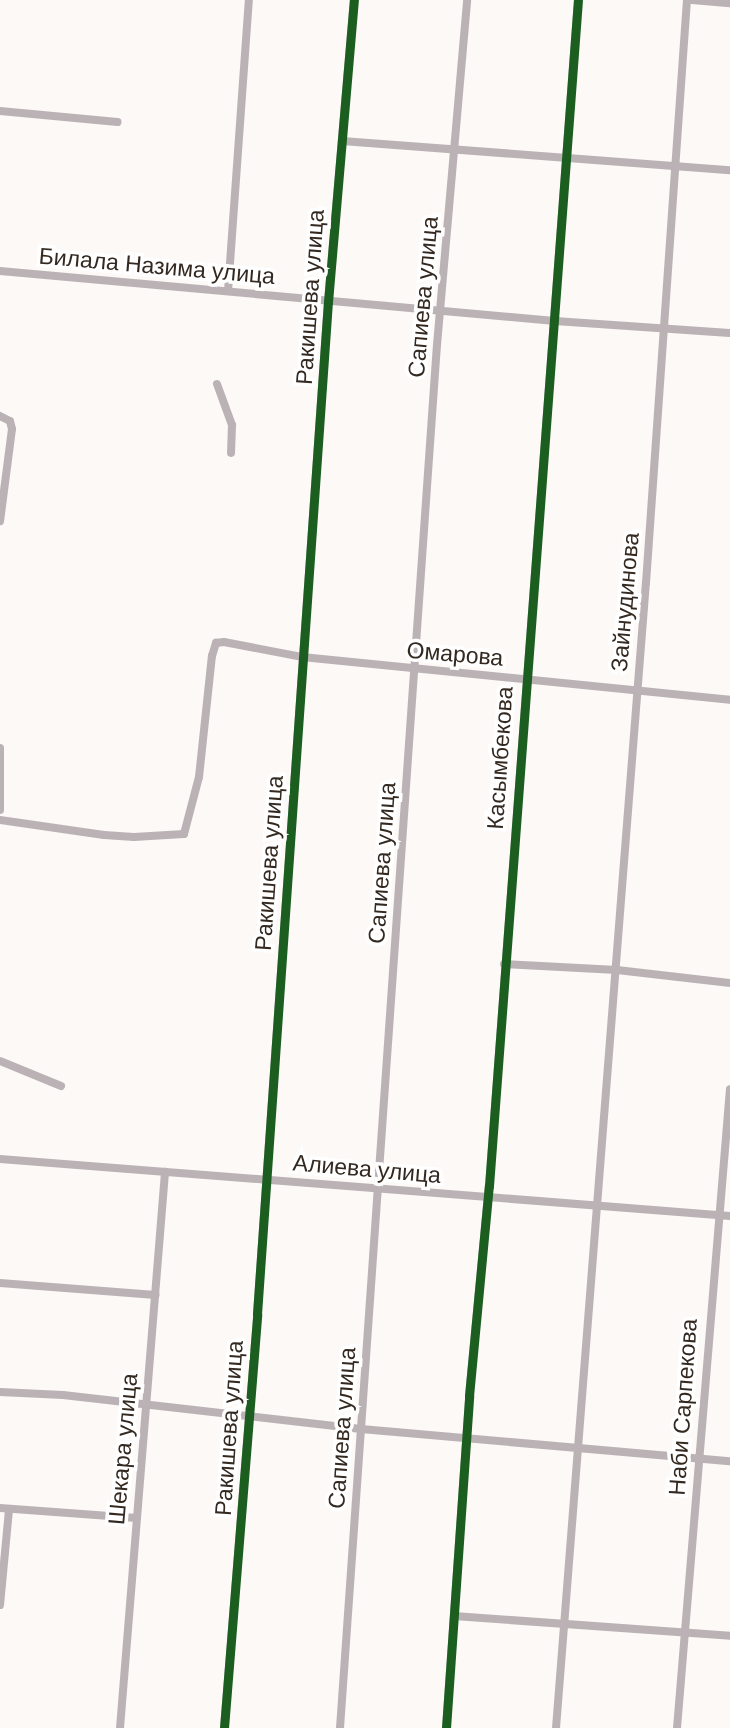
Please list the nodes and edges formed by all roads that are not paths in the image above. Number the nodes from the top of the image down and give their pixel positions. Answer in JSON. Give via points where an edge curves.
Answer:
{"nodes":[{"id":1,"x":249,"y":0,"type":"edge"},
{"id":2,"x":354,"y":0,"type":"edge"},
{"id":3,"x":467,"y":0,"type":"edge"},
{"id":4,"x":578,"y":0,"type":"edge"},
{"id":5,"x":690,"y":0,"type":"edge"},
{"id":6,"x":730,"y":3,"type":"edge"},
{"id":7,"x":0,"y":111,"type":"edge"},
{"id":8,"x":117,"y":122,"type":"dead end"},
{"id":9,"x":342,"y":141,"type":"junction"},
{"id":10,"x":454,"y":150,"type":"junction"},
{"id":11,"x":566,"y":158,"type":"junction"},
{"id":12,"x":675,"y":166,"type":"junction"},
{"id":13,"x":730,"y":170,"type":"edge"},
{"id":14,"x":0,"y":271,"type":"edge"},
{"id":15,"x":228,"y":291,"type":"junction"},
{"id":16,"x":328,"y":302,"type":"junction"},
{"id":17,"x":440,"y":310,"type":"junction"},
{"id":18,"x":555,"y":321,"type":"junction"},
{"id":19,"x":662,"y":328,"type":"junction"},
{"id":20,"x":730,"y":333,"type":"edge"},
{"id":21,"x":217,"y":384,"type":"dead end"},
{"id":22,"x":0,"y":416,"type":"edge"},
{"id":23,"x":231,"y":453,"type":"dead end"},
{"id":24,"x":0,"y":521,"type":"edge"},
{"id":25,"x":302,"y":657,"type":"junction"},
{"id":26,"x":415,"y":670,"type":"junction"},
{"id":27,"x":526,"y":680,"type":"junction"},
{"id":28,"x":637,"y":690,"type":"junction"},
{"id":29,"x":730,"y":700,"type":"edge"},
{"id":30,"x":0,"y":748,"type":"edge"},
{"id":31,"x":0,"y":810,"type":"edge"},
{"id":32,"x":0,"y":820,"type":"edge"},
{"id":33,"x":504,"y":964,"type":"junction"},
{"id":34,"x":617,"y":970,"type":"junction"},
{"id":35,"x":730,"y":983,"type":"edge"},
{"id":36,"x":0,"y":1062,"type":"edge"},
{"id":37,"x":61,"y":1086,"type":"dead end"},
{"id":38,"x":730,"y":1089,"type":"edge"},
{"id":39,"x":0,"y":1159,"type":"edge"},
{"id":40,"x":165,"y":1172,"type":"junction"},
{"id":41,"x":266,"y":1179,"type":"junction"},
{"id":42,"x":379,"y":1190,"type":"junction"},
{"id":43,"x":487,"y":1198,"type":"junction"},
{"id":44,"x":598,"y":1207,"type":"junction"},
{"id":45,"x":719,"y":1215,"type":"junction"},
{"id":46,"x":730,"y":1216,"type":"edge"},
{"id":47,"x":0,"y":1283,"type":"edge"},
{"id":48,"x":156,"y":1295,"type":"junction"},
{"id":49,"x":0,"y":1392,"type":"edge"},
{"id":50,"x":146,"y":1406,"type":"junction"},
{"id":51,"x":248,"y":1415,"type":"junction"},
{"id":52,"x":360,"y":1429,"type":"junction"},
{"id":53,"x":467,"y":1438,"type":"junction"},
{"id":54,"x":577,"y":1447,"type":"junction"},
{"id":55,"x":699,"y":1458,"type":"junction"},
{"id":56,"x":730,"y":1461,"type":"edge"},
{"id":57,"x":5,"y":1509,"type":"edge"},
{"id":58,"x":137,"y":1518,"type":"junction"},
{"id":59,"x":0,"y":1605,"type":"edge"},
{"id":60,"x":454,"y":1616,"type":"junction"},
{"id":61,"x":565,"y":1624,"type":"junction"},
{"id":62,"x":685,"y":1634,"type":"junction"},
{"id":63,"x":730,"y":1636,"type":"edge"},
{"id":64,"x":120,"y":1728,"type":"edge"},
{"id":65,"x":224,"y":1728,"type":"edge"},
{"id":66,"x":340,"y":1728,"type":"edge"},
{"id":67,"x":446,"y":1728,"type":"edge"},
{"id":68,"x":556,"y":1728,"type":"edge"},
{"id":69,"x":677,"y":1728,"type":"edge"}],
"edges":[{"from":1,"to":15,"type":"street"},
{"from":2,"to":9,"type":"street","name":"Ракишева улица"},
{"from":3,"to":10,"type":"street","name":"Сапиева улица"},
{"from":4,"to":11,"type":"street","name":"Касымбекова"},
{"from":5,"to":6,"type":"street"},
{"from":5,"to":12,"type":"street","name":"Зайнудинова"},
{"from":7,"to":8,"type":"street"},
{"from":9,"to":10,"type":"street"},
{"from":9,"to":16,"type":"street","name":"Ракишева улица"},
{"from":10,"to":11,"type":"street"},
{"from":10,"to":17,"type":"street","name":"Сапиева улица"},
{"from":11,"to":12,"type":"street"},
{"from":11,"to":18,"type":"street","name":"Касымбекова"},
{"from":12,"to":13,"type":"street"},
{"from":12,"to":19,"type":"street","name":"Зайнудинова"},
{"from":14,"to":15,"type":"street","name":"Билала Назима улица"},
{"from":15,"to":16,"type":"street","name":"Билала Назима улица"},
{"from":16,"to":17,"type":"street","name":"Билала Назима улица"},
{"from":16,"to":25,"type":"street","name":"Ракишева улица"},
{"from":17,"to":18,"type":"street","name":"Билала Назима улица"},
{"from":17,"to":26,"type":"street","name":"Сапиева улица"},
{"from":18,"to":19,"type":"street","name":"Билала Назима улица"},
{"from":18,"to":27,"type":"street","name":"Касымбекова"},
{"from":19,"to":20,"type":"street","name":"Билала Назима улица"},
{"from":19,"to":28,"type":"street","name":"Зайнудинова"},
{"from":21,"to":23,"type":"street","via":[[232,425]]},
{"from":22,"to":24,"type":"street","via":[[10,421],[12,429]]},
{"from":25,"to":26,"type":"street","name":"Омарова"},
{"from":25,"to":32,"type":"street","name":"Омарова","via":[[216,643],[199,777],[184,834],[114,836]]},
{"from":25,"to":41,"type":"street","name":"Ракишева улица"},
{"from":26,"to":27,"type":"street","name":"Омарова"},
{"from":26,"to":42,"type":"street","name":"Сапиева улица"},
{"from":27,"to":28,"type":"street","name":"Омарова"},
{"from":27,"to":33,"type":"street","name":"Касымбекова"},
{"from":28,"to":29,"type":"street","name":"Омарова"},
{"from":28,"to":34,"type":"street","name":"Зайнудинова"},
{"from":30,"to":31,"type":"street"},
{"from":33,"to":34,"type":"street"},
{"from":33,"to":43,"type":"street","name":"Касымбекова"},
{"from":34,"to":35,"type":"street"},
{"from":34,"to":44,"type":"street","name":"Зайнудинова"},
{"from":36,"to":37,"type":"street"},
{"from":38,"to":45,"type":"street","name":"Наби Сарпекова"},
{"from":39,"to":40,"type":"street","name":"Алиева улица"},
{"from":40,"to":41,"type":"street","name":"Алиева улица"},
{"from":40,"to":48,"type":"street","name":"Шекара улица"},
{"from":41,"to":42,"type":"street","name":"Алиева улица"},
{"from":41,"to":51,"type":"street","name":"Ракишева улица"},
{"from":42,"to":43,"type":"street","name":"Алиева улица"},
{"from":42,"to":52,"type":"street","name":"Сапиева улица"},
{"from":43,"to":44,"type":"street","name":"Алиева улица"},
{"from":43,"to":53,"type":"street","name":"Касымбекова"},
{"from":44,"to":45,"type":"street","name":"Алиева улица"},
{"from":44,"to":54,"type":"street","name":"Зайнудинова"},
{"from":45,"to":46,"type":"street","name":"Алиева улица"},
{"from":45,"to":55,"type":"street","name":"Наби Сарпекова"},
{"from":47,"to":48,"type":"street"},
{"from":48,"to":50,"type":"street","name":"Шекара улица"},
{"from":49,"to":50,"type":"street"},
{"from":50,"to":51,"type":"street"},
{"from":50,"to":58,"type":"street","name":"Шекара улица"},
{"from":51,"to":52,"type":"street"},
{"from":51,"to":65,"type":"street","name":"Ракишева улица"},
{"from":52,"to":53,"type":"street"},
{"from":52,"to":66,"type":"street","name":"Сапиева улица"},
{"from":53,"to":54,"type":"street"},
{"from":53,"to":60,"type":"street","name":"Касымбекова"},
{"from":54,"to":55,"type":"street"},
{"from":54,"to":61,"type":"street","name":"Зайнудинова"},
{"from":55,"to":56,"type":"street"},
{"from":55,"to":62,"type":"street","name":"Наби Сарпекова"},
{"from":57,"to":58,"type":"street"},
{"from":57,"to":59,"type":"street"},
{"from":58,"to":64,"type":"street","name":"Шекара улица"},
{"from":60,"to":61,"type":"street"},
{"from":60,"to":67,"type":"street","name":"Касымбекова"},
{"from":61,"to":62,"type":"street"},
{"from":61,"to":68,"type":"street","name":"Зайнудинова"},
{"from":62,"to":63,"type":"street"},
{"from":62,"to":69,"type":"street","name":"Наби Сарпекова"}]}
